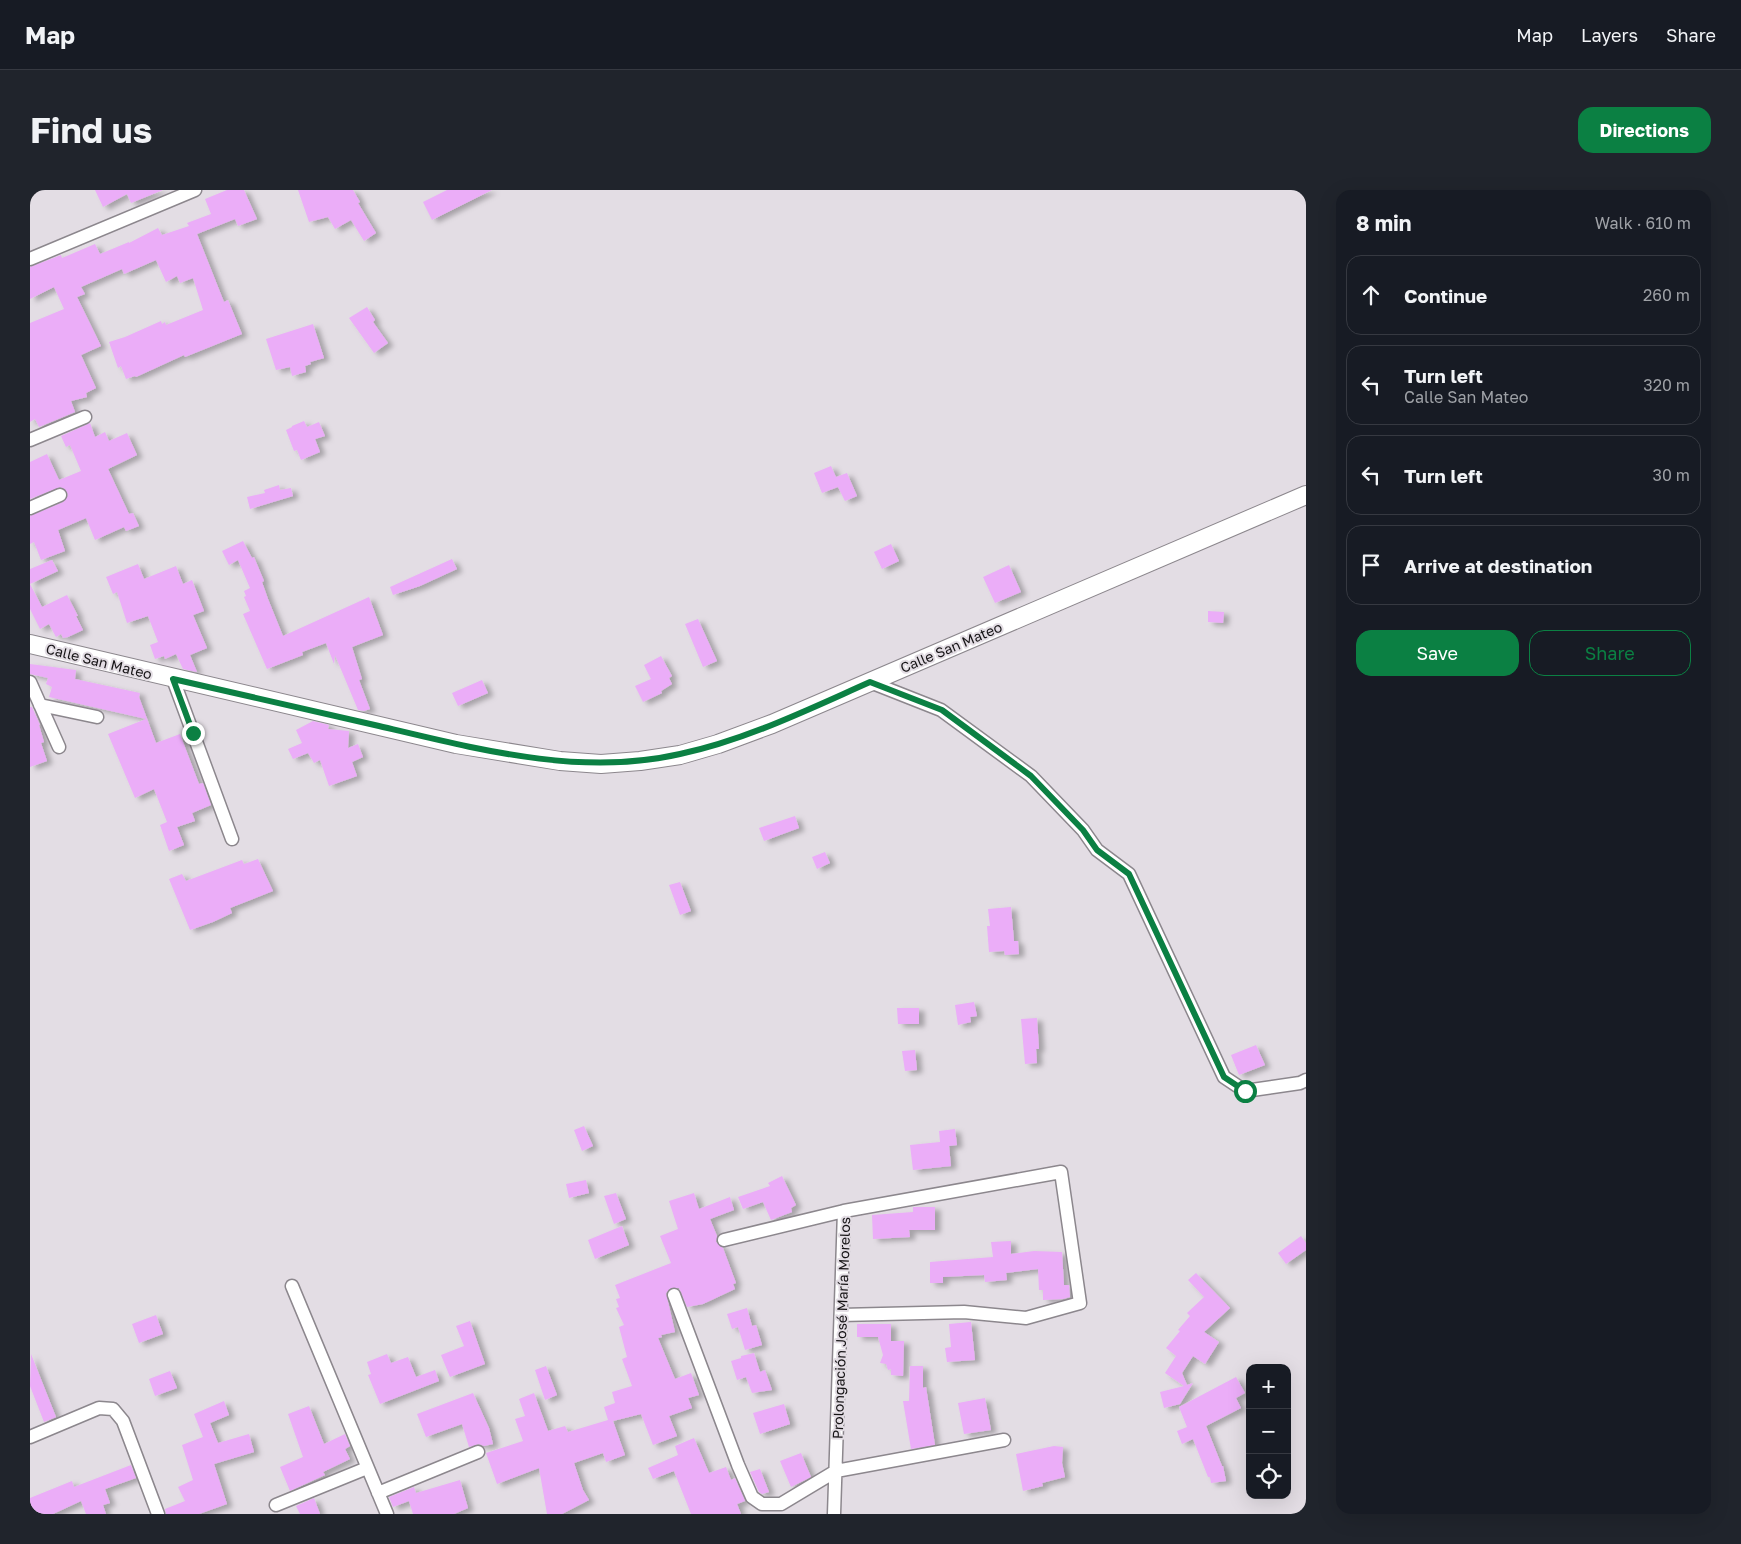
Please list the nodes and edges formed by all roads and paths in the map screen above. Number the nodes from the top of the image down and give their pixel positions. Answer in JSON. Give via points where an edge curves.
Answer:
{"nodes":[{"id":1,"x":195,"y":190,"type":"edge"},
{"id":2,"x":30,"y":259,"type":"edge"},
{"id":3,"x":85,"y":417,"type":"dead end"},
{"id":4,"x":30,"y":440,"type":"edge"},
{"id":5,"x":60,"y":495,"type":"dead end"},
{"id":6,"x":1306,"y":495,"type":"edge"},
{"id":7,"x":30,"y":508,"type":"edge"},
{"id":8,"x":30,"y":644,"type":"edge"},
{"id":9,"x":173,"y":679,"type":"junction"},
{"id":10,"x":30,"y":682,"type":"edge"},
{"id":11,"x":870,"y":682,"type":"junction"},
{"id":12,"x":40,"y":704,"type":"junction"},
{"id":13,"x":97,"y":717,"type":"dead end"},
{"id":14,"x":59,"y":747,"type":"dead end"},
{"id":15,"x":232,"y":840,"type":"dead end"},
{"id":16,"x":1306,"y":1080,"type":"edge"},
{"id":17,"x":844,"y":1211,"type":"junction"},
{"id":18,"x":724,"y":1240,"type":"dead end"},
{"id":19,"x":292,"y":1286,"type":"dead end"},
{"id":20,"x":674,"y":1295,"type":"dead end"},
{"id":21,"x":840,"y":1315,"type":"junction"},
{"id":22,"x":30,"y":1437,"type":"edge"},
{"id":23,"x":1004,"y":1440,"type":"dead end"},
{"id":24,"x":478,"y":1452,"type":"dead end"},
{"id":25,"x":367,"y":1468,"type":"junction"},
{"id":26,"x":836,"y":1471,"type":"junction"},
{"id":27,"x":378,"y":1493,"type":"junction"},
{"id":28,"x":276,"y":1505,"type":"dead end"},
{"id":29,"x":158,"y":1514,"type":"edge"},
{"id":30,"x":387,"y":1514,"type":"edge"},
{"id":31,"x":834,"y":1514,"type":"edge"}],
"edges":[{"from":1,"to":2,"type":"street"},
{"from":3,"to":4,"type":"street"},
{"from":5,"to":7,"type":"street"},
{"from":6,"to":11,"type":"street","name":"Calle San Mateo"},
{"from":8,"to":9,"type":"street","name":"Calle San Mateo"},
{"from":9,"to":11,"type":"street","name":"Calle San Mateo","via":[[456,744],[560,761],[601,764],[680,755],[718,744]]},
{"from":9,"to":15,"type":"street"},
{"from":10,"to":12,"type":"street"},
{"from":11,"to":16,"type":"street","via":[[942,710],[1031,776],[1083,830],[1097,850],[1129,874],[1224,1077],[1245,1091]]},
{"from":12,"to":13,"type":"street"},
{"from":12,"to":14,"type":"street"},
{"from":17,"to":18,"type":"street"},
{"from":17,"to":21,"type":"street","name":"Prolongación José María Morelos"},
{"from":17,"to":21,"type":"street","name":"Prolongación José María Morelos","via":[[1061,1172],[1080,1303],[1026,1318],[964,1312]]},
{"from":19,"to":25,"type":"street"},
{"from":20,"to":26,"type":"street","via":[[752,1497],[762,1504],[781,1504]]},
{"from":21,"to":26,"type":"street","name":"Prolongación José María Morelos"},
{"from":22,"to":29,"type":"street","via":[[99,1408],[113,1409],[123,1421]]},
{"from":23,"to":26,"type":"street"},
{"from":24,"to":27,"type":"street"},
{"from":25,"to":27,"type":"street"},
{"from":25,"to":28,"type":"street"},
{"from":26,"to":31,"type":"street","name":"Prolongación José María Morelos"},
{"from":27,"to":30,"type":"street"}]}
